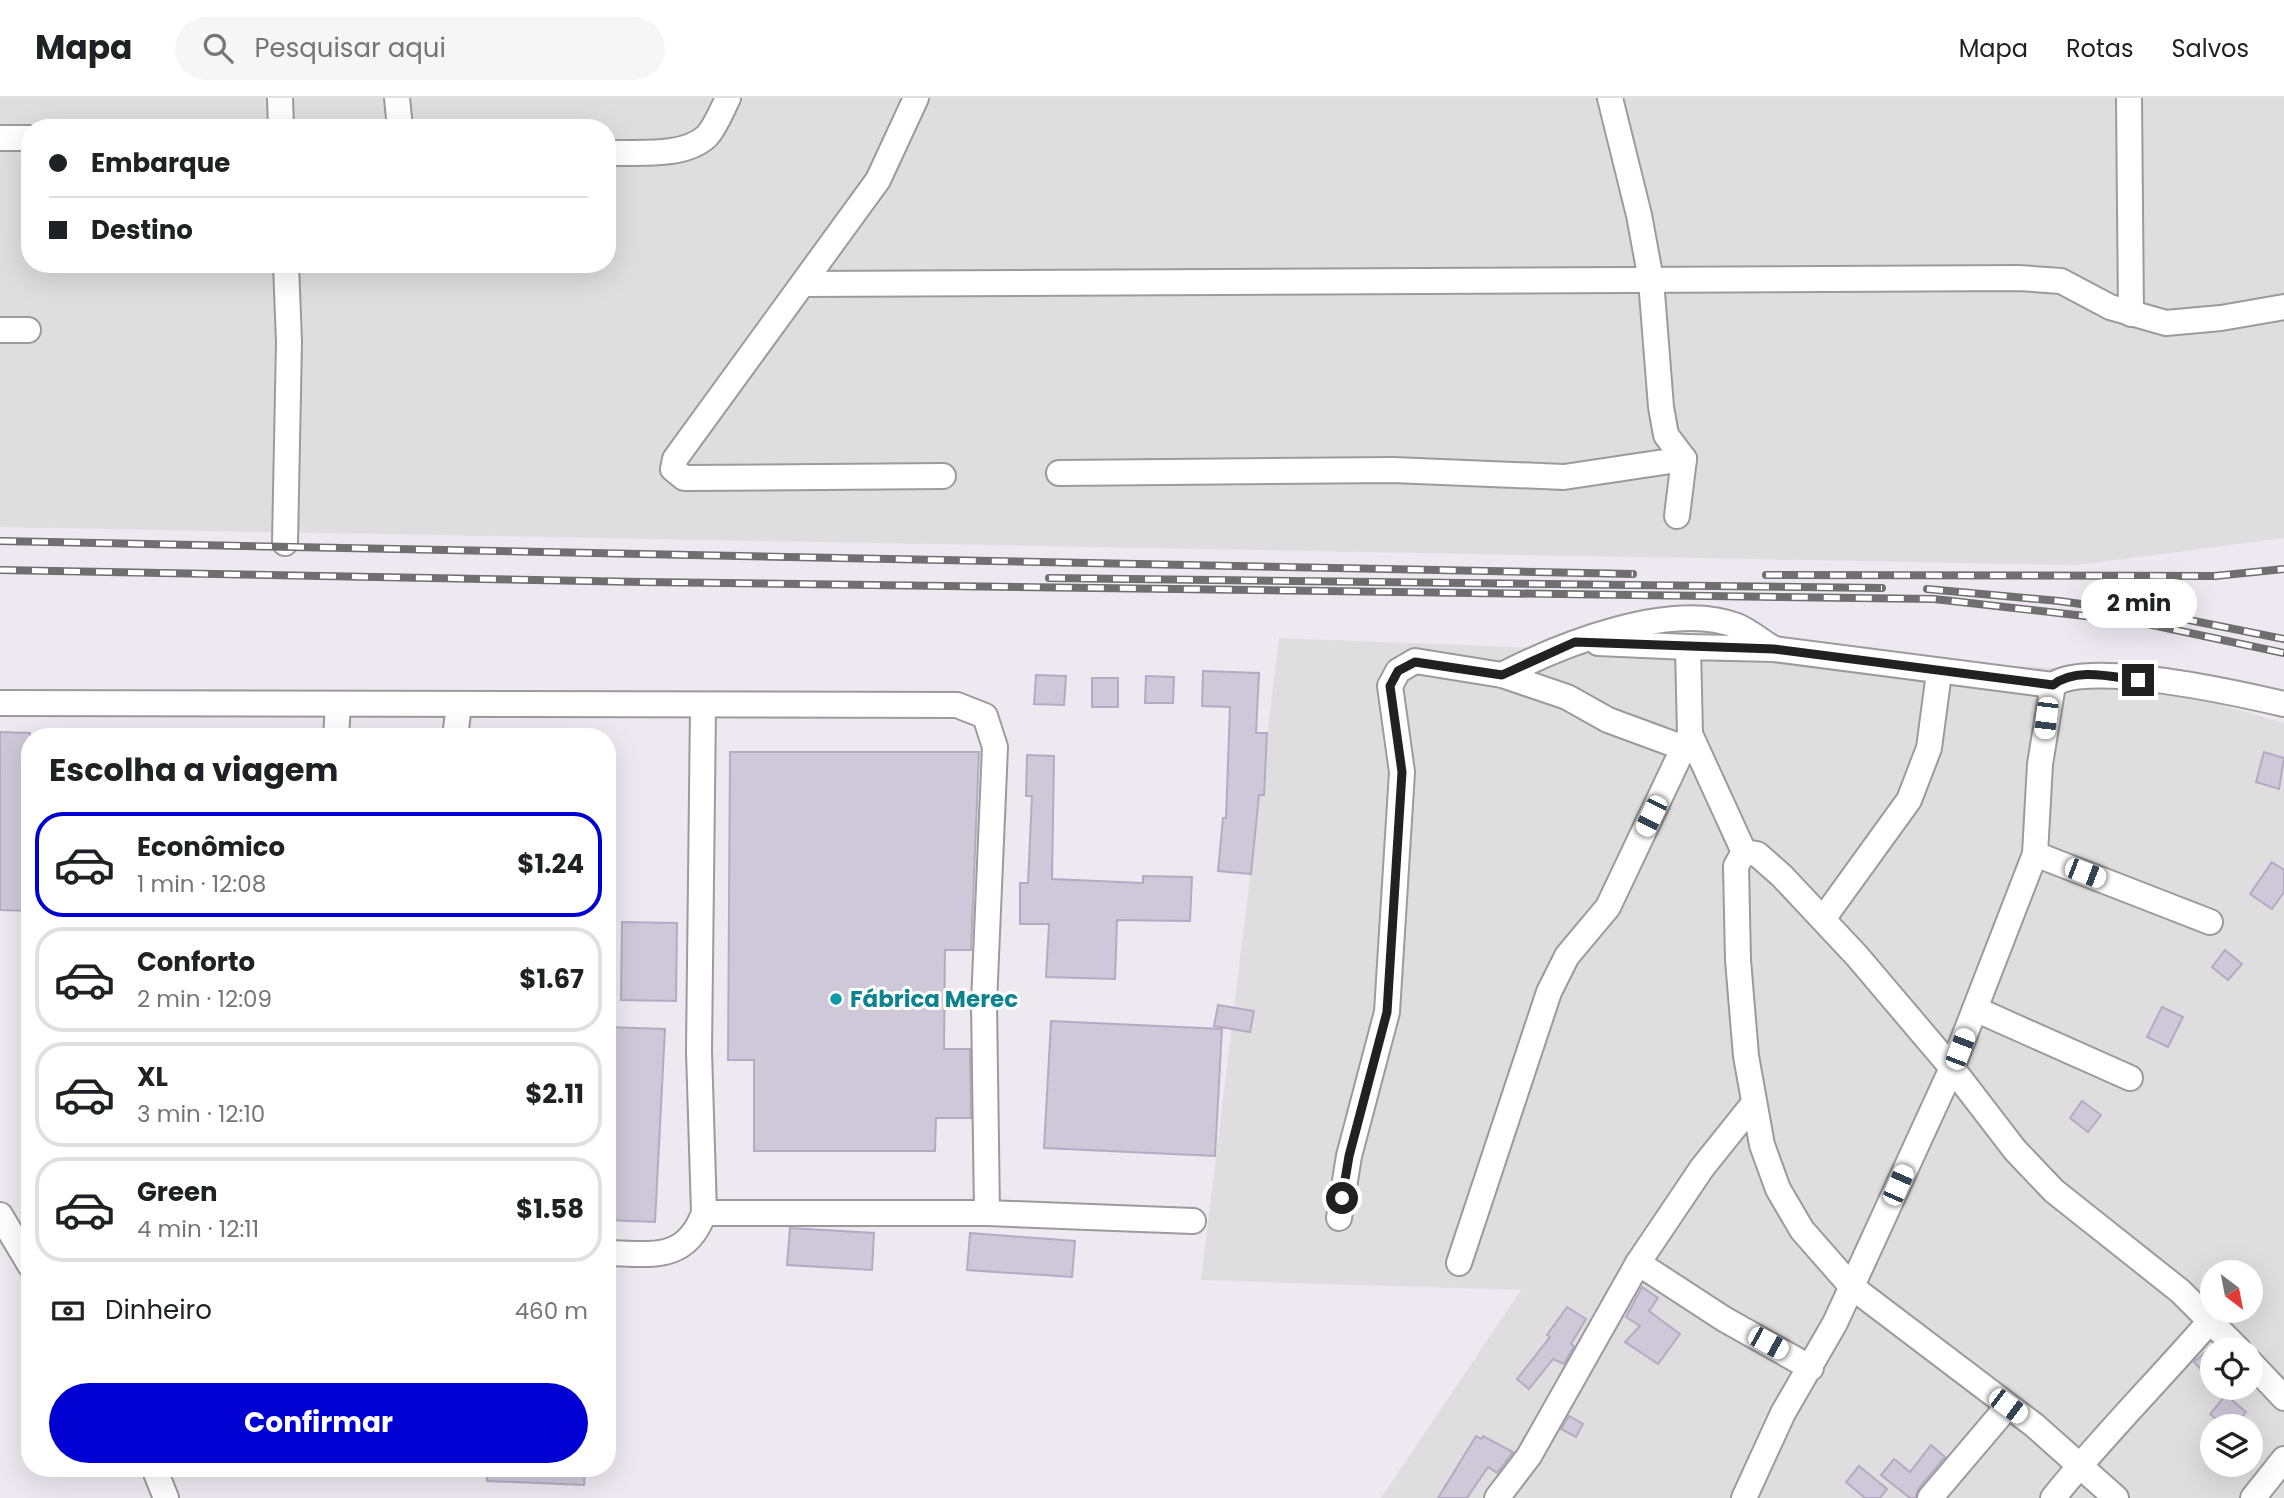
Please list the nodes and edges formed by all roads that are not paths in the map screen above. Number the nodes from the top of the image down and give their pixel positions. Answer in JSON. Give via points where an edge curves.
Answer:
{"nodes":[{"id":1,"x":280,"y":98,"type":"edge"},
{"id":2,"x":397,"y":98,"type":"edge"},
{"id":3,"x":728,"y":98,"type":"edge"},
{"id":4,"x":916,"y":98,"type":"edge"},
{"id":5,"x":1611,"y":98,"type":"edge"},
{"id":6,"x":2129,"y":98,"type":"edge"},
{"id":7,"x":281,"y":119,"type":"edge"},
{"id":8,"x":399,"y":119,"type":"edge"},
{"id":9,"x":0,"y":138,"type":"edge"},
{"id":10,"x":21,"y":138,"type":"edge"},
{"id":11,"x":616,"y":153,"type":"edge"},
{"id":12,"x":286,"y":273,"type":"edge"},
{"id":13,"x":1651,"y":280,"type":"junction"},
{"id":14,"x":804,"y":284,"type":"junction"},
{"id":15,"x":2284,"y":307,"type":"edge"},
{"id":16,"x":2131,"y":314,"type":"junction"},
{"id":17,"x":0,"y":330,"type":"edge"},
{"id":18,"x":29,"y":330,"type":"dead end"},
{"id":19,"x":1684,"y":459,"type":"junction"},
{"id":20,"x":1059,"y":473,"type":"dead end"},
{"id":21,"x":943,"y":476,"type":"dead end"},
{"id":22,"x":1677,"y":516,"type":"dead end"},
{"id":23,"x":285,"y":543,"type":"dead end"},
{"id":24,"x":1575,"y":642,"type":"junction"},
{"id":25,"x":1688,"y":647,"type":"junction"},
{"id":26,"x":1774,"y":649,"type":"junction"},
{"id":27,"x":1939,"y":673,"type":"junction"},
{"id":28,"x":1502,"y":675,"type":"junction"},
{"id":29,"x":2053,"y":685,"type":"junction"},
{"id":30,"x":0,"y":703,"type":"edge"},
{"id":31,"x":2284,"y":704,"type":"edge"},
{"id":32,"x":338,"y":705,"type":"junction"},
{"id":33,"x":459,"y":705,"type":"junction"},
{"id":34,"x":703,"y":707,"type":"junction"},
{"id":35,"x":337,"y":728,"type":"edge"},
{"id":36,"x":456,"y":728,"type":"edge"},
{"id":37,"x":1687,"y":741,"type":"junction"},
{"id":38,"x":1744,"y":852,"type":"junction"},
{"id":39,"x":2035,"y":854,"type":"junction"},
{"id":40,"x":1823,"y":919,"type":"junction"},
{"id":41,"x":2210,"y":922,"type":"dead end"},
{"id":42,"x":1975,"y":1009,"type":"junction"},
{"id":43,"x":1952,"y":1068,"type":"junction"},
{"id":44,"x":2130,"y":1078,"type":"dead end"},
{"id":45,"x":1754,"y":1103,"type":"junction"},
{"id":46,"x":704,"y":1213,"type":"junction"},
{"id":47,"x":987,"y":1213,"type":"junction"},
{"id":48,"x":0,"y":1215,"type":"edge"},
{"id":49,"x":1339,"y":1219,"type":"dead end"},
{"id":50,"x":1193,"y":1221,"type":"dead end"},
{"id":51,"x":21,"y":1250,"type":"edge"},
{"id":52,"x":616,"y":1253,"type":"edge"},
{"id":53,"x":1638,"y":1262,"type":"junction"},
{"id":54,"x":1459,"y":1263,"type":"dead end"},
{"id":55,"x":1852,"y":1287,"type":"junction"},
{"id":56,"x":2200,"y":1310,"type":"edge"},
{"id":57,"x":2208,"y":1323,"type":"edge"},
{"id":58,"x":2214,"y":1323,"type":"edge"},
{"id":59,"x":2227,"y":1337,"type":"edge"},
{"id":60,"x":1811,"y":1368,"type":"junction"},
{"id":61,"x":2263,"y":1376,"type":"edge"},
{"id":62,"x":2284,"y":1398,"type":"edge"},
{"id":63,"x":2008,"y":1406,"type":"junction"},
{"id":64,"x":2284,"y":1459,"type":"edge"},
{"id":65,"x":2080,"y":1465,"type":"junction"},
{"id":66,"x":158,"y":1477,"type":"edge"},
{"id":67,"x":166,"y":1498,"type":"edge"},
{"id":68,"x":1497,"y":1498,"type":"edge"},
{"id":69,"x":1744,"y":1498,"type":"edge"},
{"id":70,"x":1930,"y":1498,"type":"edge"},
{"id":71,"x":2053,"y":1498,"type":"edge"},
{"id":72,"x":2116,"y":1498,"type":"edge"},
{"id":73,"x":2253,"y":1498,"type":"edge"}],
"edges":[{"from":1,"to":7,"type":"street"},
{"from":2,"to":8,"type":"street"},
{"from":3,"to":11,"type":"street","via":[[709,134],[696,145]]},
{"from":4,"to":14,"type":"street","via":[[878,180]]},
{"from":5,"to":13,"type":"street"},
{"from":6,"to":16,"type":"street"},
{"from":9,"to":10,"type":"street"},
{"from":12,"to":23,"type":"street"},
{"from":13,"to":14,"type":"street"},
{"from":13,"to":16,"type":"street","via":[[2019,278],[2061,281]]},
{"from":13,"to":19,"type":"street","via":[[1666,435]]},
{"from":14,"to":21,"type":"street","via":[[673,469],[684,478]]},
{"from":15,"to":16,"type":"street","via":[[2166,323]]},
{"from":17,"to":18,"type":"street"},
{"from":19,"to":20,"type":"street","via":[[1564,477],[1393,470]]},
{"from":19,"to":22,"type":"street"},
{"from":24,"to":25,"type":"street"},
{"from":24,"to":26,"type":"street","via":[[1630,626],[1716,621],[1738,626]]},
{"from":24,"to":28,"type":"street"},
{"from":25,"to":26,"type":"street"},
{"from":25,"to":37,"type":"street"},
{"from":26,"to":27,"type":"street"},
{"from":27,"to":29,"type":"street"},
{"from":27,"to":40,"type":"street","via":[[1929,748],[1909,800]]},
{"from":28,"to":37,"type":"street","via":[[1567,697],[1608,720]]},
{"from":28,"to":49,"type":"street","via":[[1415,662],[1398,671],[1390,686],[1402,772],[1387,1012],[1349,1156]]},
{"from":29,"to":31,"type":"street","via":[[2062,678],[2090,675],[2211,688]]},
{"from":29,"to":39,"type":"street","via":[[2040,764]]},
{"from":30,"to":32,"type":"street"},
{"from":32,"to":33,"type":"street"},
{"from":32,"to":35,"type":"street"},
{"from":33,"to":34,"type":"street"},
{"from":33,"to":36,"type":"street"},
{"from":34,"to":46,"type":"street","via":[[699,1051]]},
{"from":34,"to":47,"type":"street","via":[[957,705],[985,716],[995,747],[984,1003]]},
{"from":37,"to":38,"type":"street"},
{"from":37,"to":54,"type":"street","via":[[1608,907],[1567,956],[1549,992]]},
{"from":38,"to":40,"type":"street","via":[[1758,854]]},
{"from":38,"to":45,"type":"street","via":[[1736,866],[1738,947]]},
{"from":39,"to":41,"type":"street"},
{"from":39,"to":42,"type":"street"},
{"from":40,"to":43,"type":"street"},
{"from":42,"to":43,"type":"street"},
{"from":42,"to":44,"type":"street"},
{"from":43,"to":55,"type":"street"},
{"from":43,"to":56,"type":"street","via":[[2015,1150],[2054,1191]]},
{"from":45,"to":53,"type":"street","via":[[1702,1168]]},
{"from":45,"to":55,"type":"street","via":[[1762,1145],[1778,1189],[1802,1230]]},
{"from":46,"to":47,"type":"street"},
{"from":46,"to":52,"type":"street","via":[[697,1231],[682,1247],[661,1254]]},
{"from":47,"to":50,"type":"street"},
{"from":48,"to":51,"type":"street"},
{"from":53,"to":60,"type":"street","via":[[1724,1320]]},
{"from":53,"to":68,"type":"street","via":[[1529,1456]]},
{"from":55,"to":60,"type":"street"},
{"from":55,"to":63,"type":"street"},
{"from":57,"to":65,"type":"street"},
{"from":58,"to":59,"type":"street"},
{"from":60,"to":69,"type":"street","via":[[1783,1413]]},
{"from":61,"to":62,"type":"street"},
{"from":63,"to":65,"type":"street"},
{"from":63,"to":70,"type":"street"},
{"from":64,"to":73,"type":"street"},
{"from":65,"to":71,"type":"street"},
{"from":65,"to":72,"type":"street"},
{"from":66,"to":67,"type":"street"}]}
